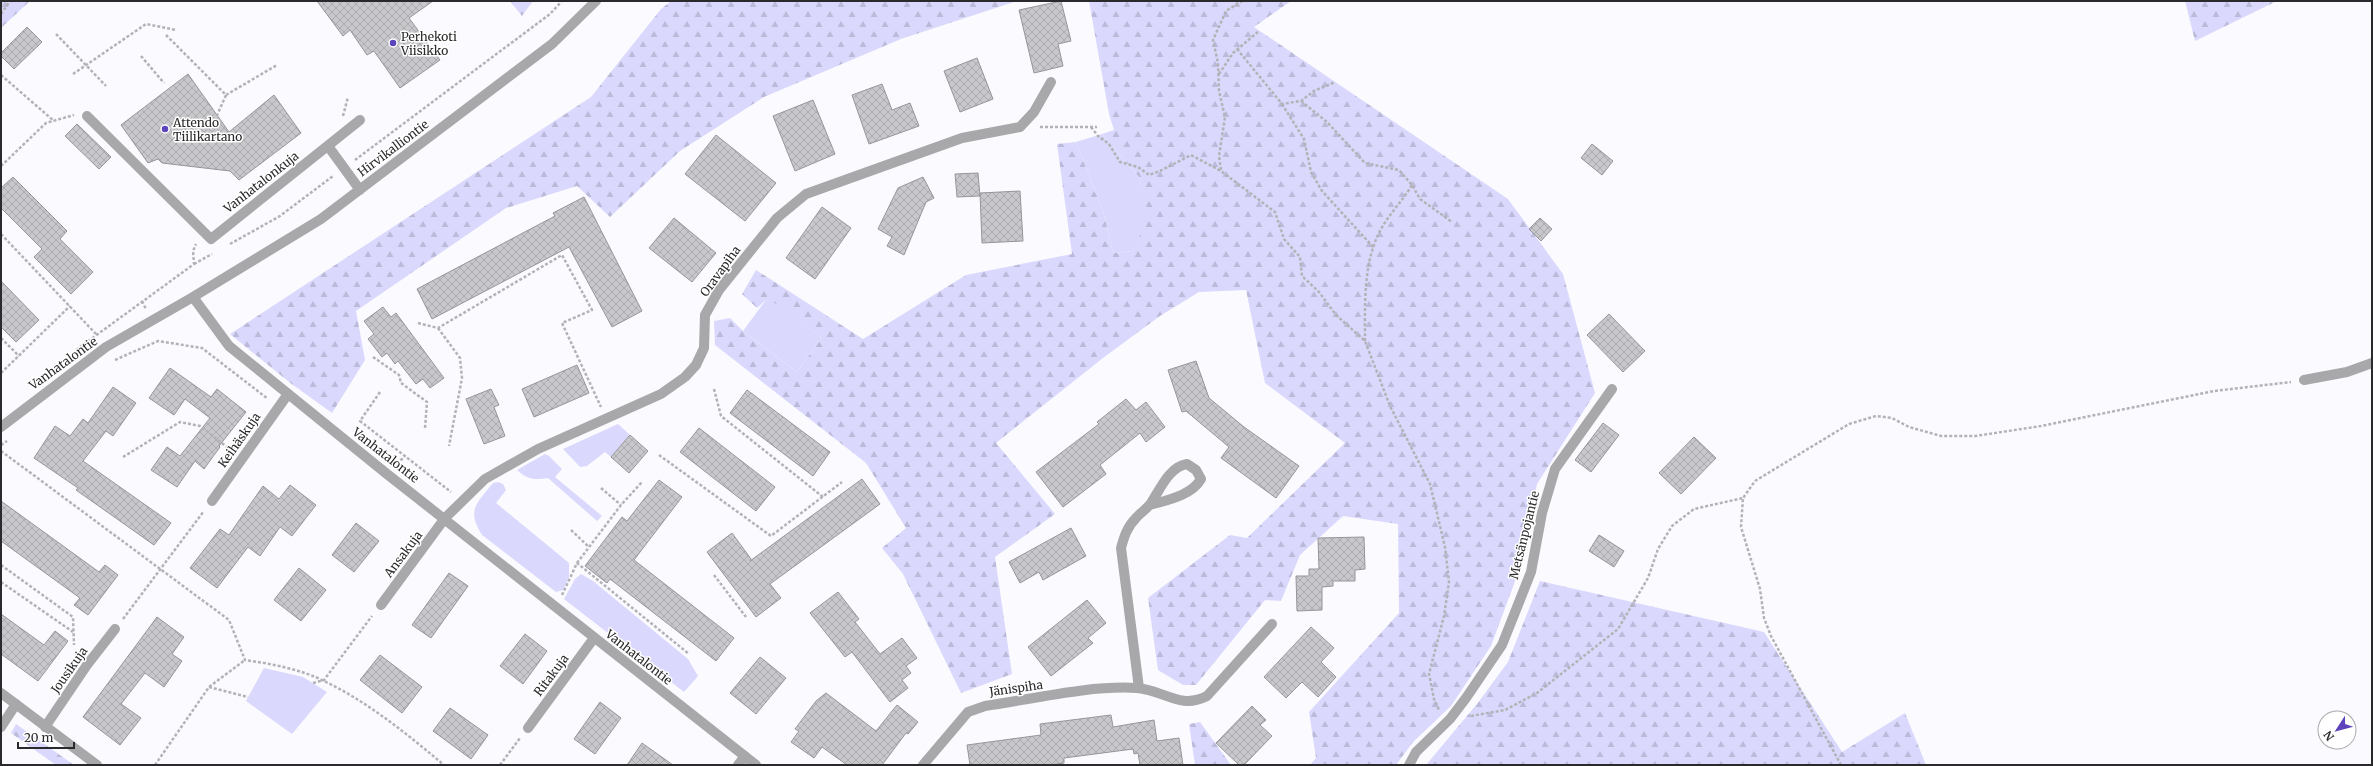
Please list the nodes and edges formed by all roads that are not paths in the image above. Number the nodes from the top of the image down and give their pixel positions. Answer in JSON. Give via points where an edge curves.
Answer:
{"nodes":[{"id":1,"x":596,"y":1,"type":"edge"},
{"id":2,"x":1051,"y":82,"type":"dead end"},
{"id":3,"x":83,"y":114,"type":"road end"},
{"id":4,"x":360,"y":120,"type":"dead end"},
{"id":5,"x":328,"y":146,"type":"junction"},
{"id":6,"x":360,"y":190,"type":"junction"},
{"id":7,"x":193,"y":297,"type":"junction"},
{"id":8,"x":2372,"y":363,"type":"edge"},
{"id":9,"x":2304,"y":380,"type":"road end"},
{"id":10,"x":1612,"y":390,"type":"dead end"},
{"id":11,"x":288,"y":394,"type":"junction"},
{"id":12,"x":1,"y":426,"type":"edge"},
{"id":13,"x":212,"y":502,"type":"road end"},
{"id":14,"x":1150,"y":505,"type":"junction"},
{"id":15,"x":446,"y":518,"type":"junction"},
{"id":16,"x":381,"y":605,"type":"road end"},
{"id":17,"x":1272,"y":624,"type":"dead end"},
{"id":18,"x":115,"y":629,"type":"road end"},
{"id":19,"x":594,"y":638,"type":"junction"},
{"id":20,"x":1139,"y":688,"type":"junction"},
{"id":21,"x":1,"y":693,"type":"edge"},
{"id":22,"x":16,"y":704,"type":"junction"},
{"id":23,"x":1,"y":727,"type":"edge"},
{"id":24,"x":45,"y":727,"type":"junction"},
{"id":25,"x":528,"y":728,"type":"road end"},
{"id":26,"x":745,"y":756,"type":"junction"},
{"id":27,"x":97,"y":765,"type":"edge"},
{"id":28,"x":738,"y":765,"type":"edge"},
{"id":29,"x":756,"y":765,"type":"edge"},
{"id":30,"x":923,"y":765,"type":"edge"},
{"id":31,"x":1409,"y":765,"type":"edge"}],
"edges":[{"from":1,"to":6,"type":"street","name":"Hirvikalliontie","via":[[552,44]]},
{"from":2,"to":15,"type":"street","name":"Oravapiha","via":[[1034,112],[1020,127],[962,138],[806,194],[777,218],[719,290],[705,315],[704,348],[696,365],[685,377],[661,394],[538,448],[484,479]]},
{"from":3,"to":5,"type":"street","name":"Vanhatalonkuja","via":[[211,239]]},
{"from":4,"to":5,"type":"street","name":"Vanhatalonkuja"},
{"from":5,"to":6,"type":"street"},
{"from":6,"to":7,"type":"street","name":"Hirvikalliontie","via":[[320,219]]},
{"from":7,"to":11,"type":"street","name":"Vanhatalontie","via":[[229,346]]},
{"from":7,"to":12,"type":"street","name":"Vanhatalontie","via":[[106,347]]},
{"from":8,"to":9,"type":"street","via":[[2347,372]]},
{"from":10,"to":31,"type":"street","name":"Metsänpojantie","via":[[1555,469],[1542,513],[1531,572],[1502,645],[1448,721],[1416,752]]},
{"from":11,"to":13,"type":"street","name":"Keihäskuja"},
{"from":11,"to":15,"type":"street","name":"Vanhatalontie"},
{"from":14,"to":14,"type":"street","via":[[1172,499],[1197,487],[1201,479],[1196,470],[1187,464],[1178,466],[1164,482]]},
{"from":14,"to":20,"type":"street","via":[[1135,518],[1124,534],[1121,548]]},
{"from":15,"to":16,"type":"street","name":"Ansakuja"},
{"from":15,"to":19,"type":"street","name":"Vanhatalontie"},
{"from":17,"to":20,"type":"street","name":"Jänispiha","via":[[1207,696],[1197,702],[1181,701]]},
{"from":18,"to":24,"type":"street","name":"Jousikuja"},
{"from":19,"to":25,"type":"street","name":"Ritakuja"},
{"from":19,"to":26,"type":"street","name":"Vanhatalontie"},
{"from":20,"to":30,"type":"street","name":"Jänispiha","via":[[1106,688],[986,706],[968,712]]},
{"from":21,"to":22,"type":"street"},
{"from":22,"to":23,"type":"street"},
{"from":22,"to":24,"type":"street"},
{"from":24,"to":27,"type":"street"},
{"from":26,"to":28,"type":"street"},
{"from":26,"to":29,"type":"street","name":"Vanhatalontie"}]}
